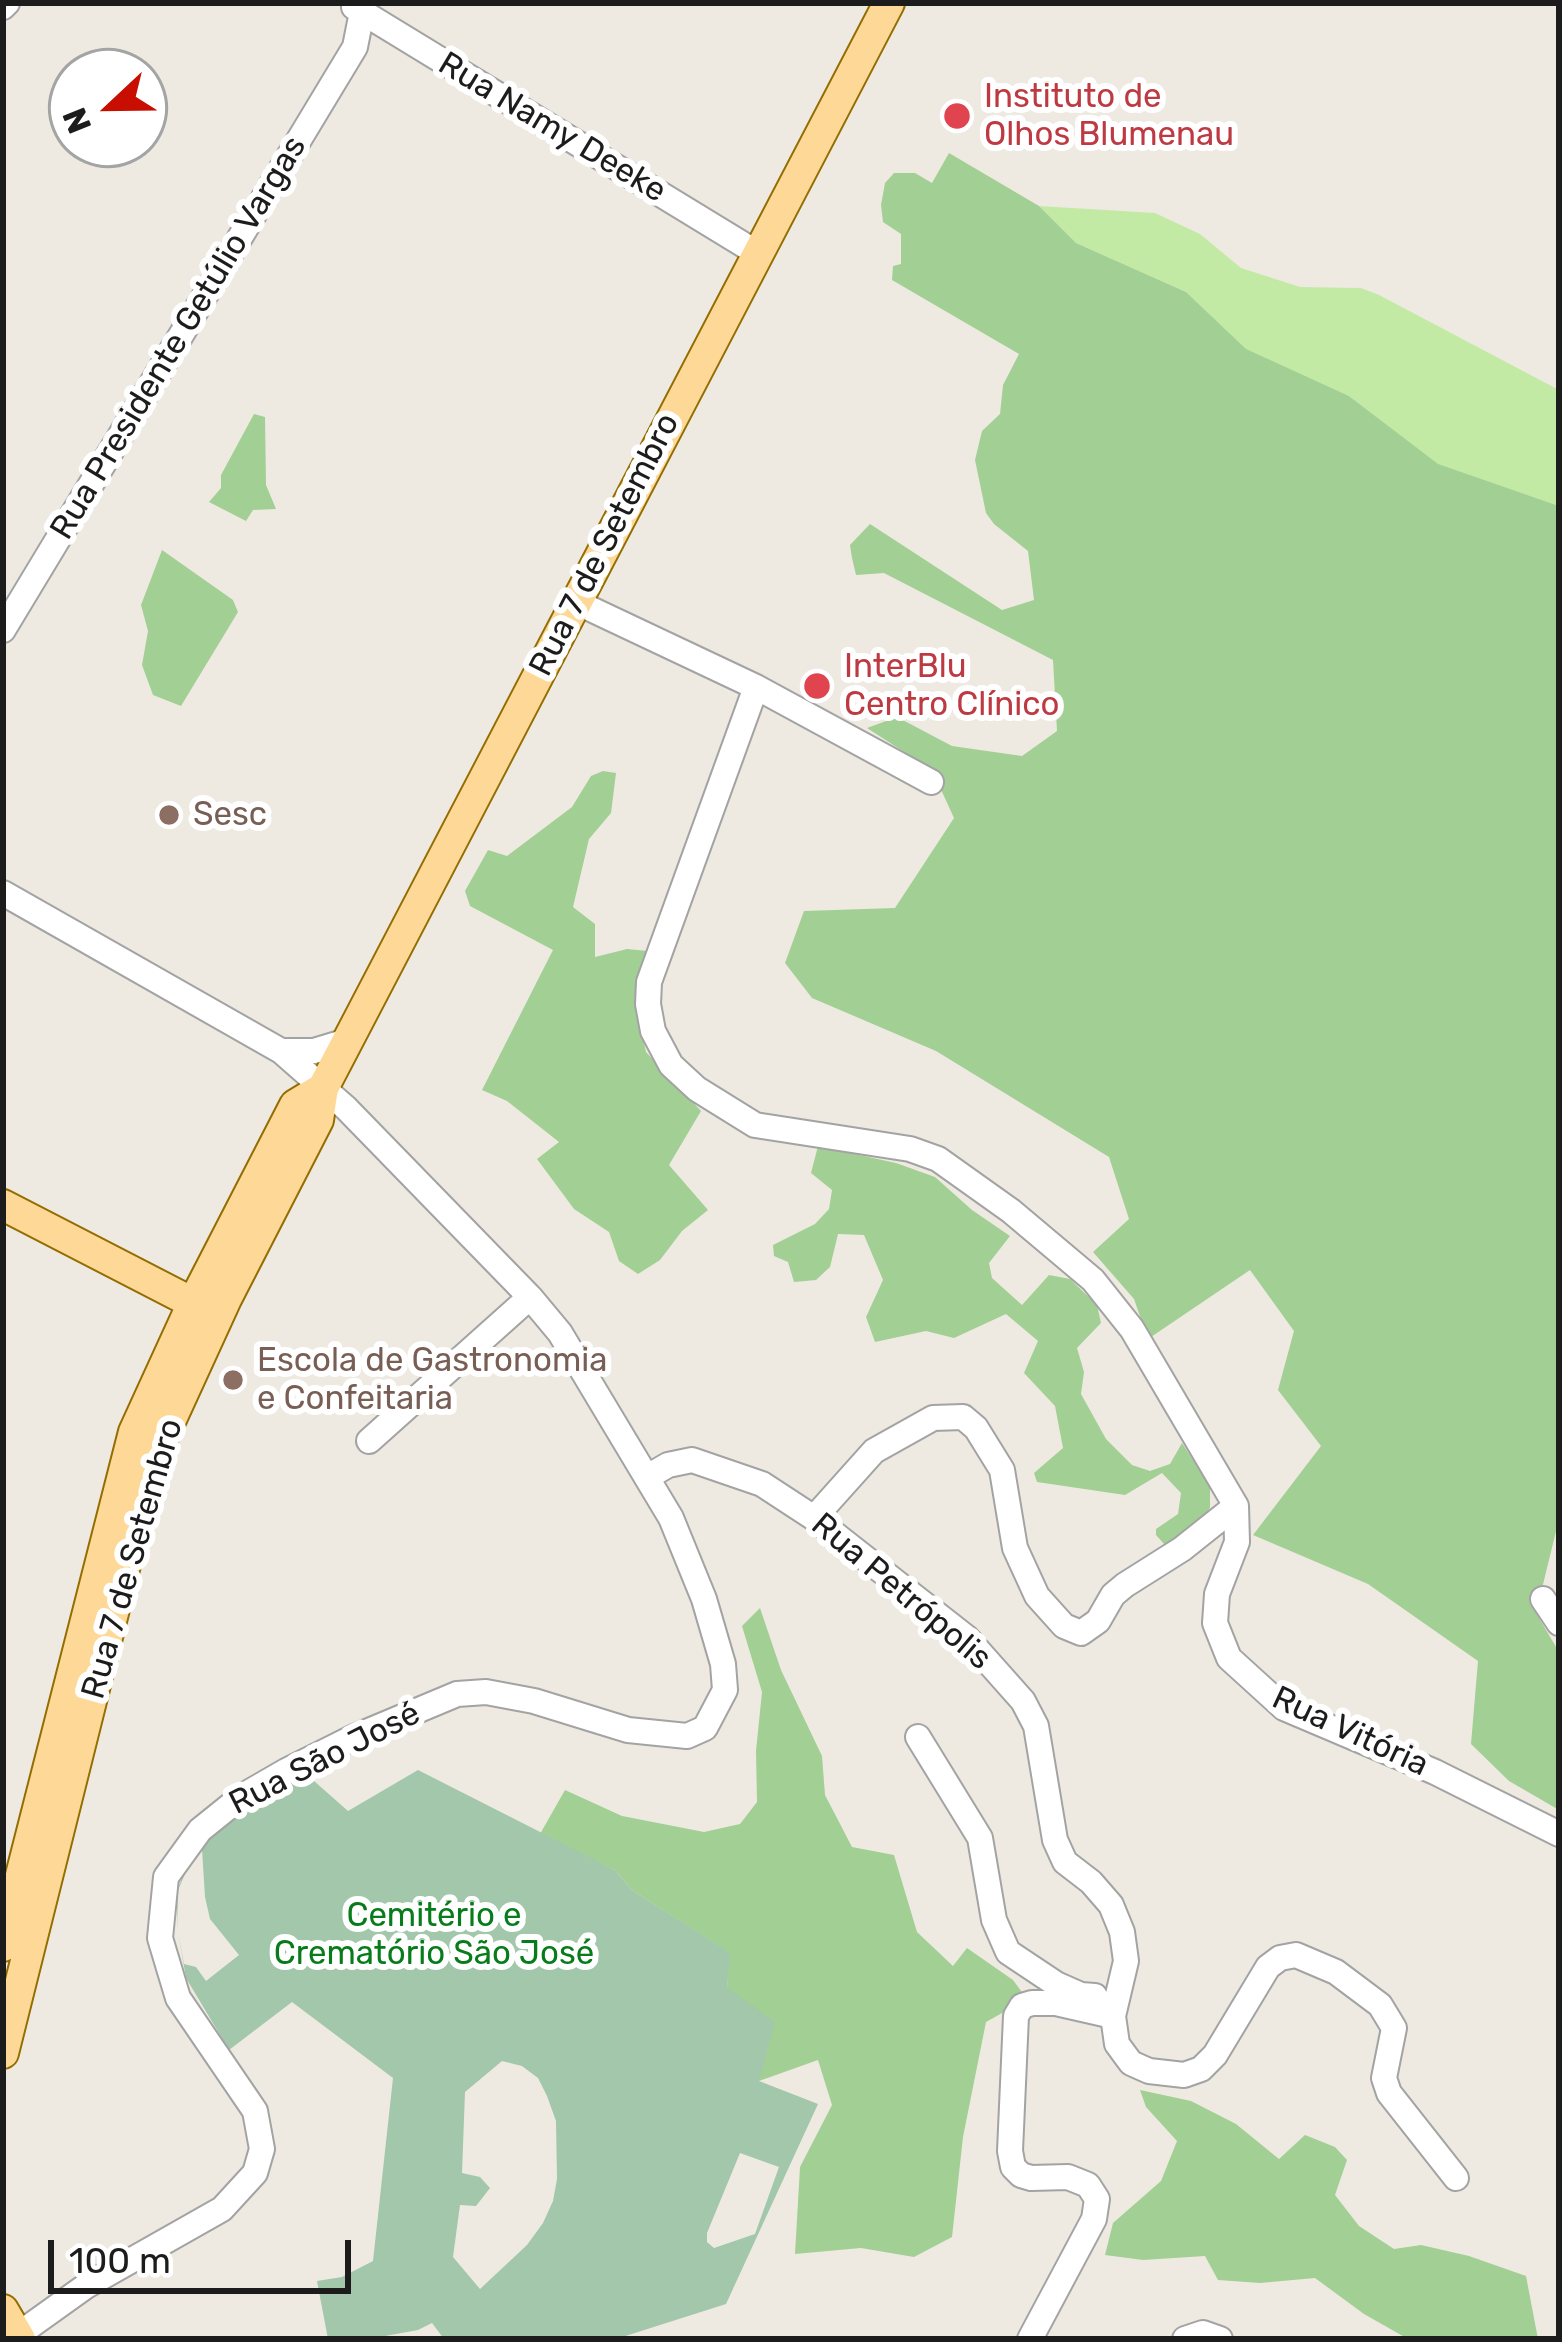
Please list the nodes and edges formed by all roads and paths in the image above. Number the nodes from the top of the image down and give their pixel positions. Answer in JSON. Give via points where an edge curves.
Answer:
{"nodes":[{"id":1,"x":889,"y":3,"type":"edge"},
{"id":2,"x":355,"y":7,"type":"edge"},
{"id":3,"x":385,"y":27,"type":"junction"},
{"id":4,"x":355,"y":46,"type":"junction"},
{"id":5,"x":757,"y":253,"type":"junction"},
{"id":6,"x":576,"y":602,"type":"junction"},
{"id":7,"x":3,"y":630,"type":"edge"},
{"id":8,"x":756,"y":688,"type":"junction"},
{"id":9,"x":931,"y":782,"type":"dead end"},
{"id":10,"x":3,"y":893,"type":"edge"},
{"id":11,"x":347,"y":1041,"type":"junction"},
{"id":12,"x":281,"y":1051,"type":"junction"},
{"id":13,"x":323,"y":1088,"type":"junction"},
{"id":14,"x":3,"y":1204,"type":"edge"},
{"id":15,"x":530,"y":1297,"type":"junction"},
{"id":16,"x":193,"y":1303,"type":"junction"},
{"id":17,"x":369,"y":1441,"type":"dead end"},
{"id":18,"x":649,"y":1476,"type":"junction"},
{"id":19,"x":1236,"y":1506,"type":"junction"},
{"id":20,"x":814,"y":1518,"type":"junction"},
{"id":21,"x":1543,"y":1599,"type":"dead end"},
{"id":22,"x":1559,"y":1623,"type":"edge"},
{"id":23,"x":918,"y":1737,"type":"dead end"},
{"id":24,"x":1559,"y":1834,"type":"edge"},
{"id":25,"x":3,"y":1946,"type":"edge"},
{"id":26,"x":1114,"y":2007,"type":"junction"},
{"id":27,"x":3,"y":2053,"type":"edge"},
{"id":28,"x":1456,"y":2178,"type":"dead end"},
{"id":29,"x":13,"y":2331,"type":"edge"},
{"id":30,"x":1218,"y":2337,"type":"edge"},
{"id":31,"x":1030,"y":2339,"type":"edge"},
{"id":32,"x":1185,"y":2339,"type":"edge"}],
"edges":[{"from":1,"to":5,"type":"main road","name":"Rua 7 de Setembro"},
{"from":2,"to":3,"type":"street","name":"Rua Namy Deeke"},
{"from":2,"to":4,"type":"street","name":"Rua Presidente Getúlio Vargas"},
{"from":3,"to":4,"type":"street","name":"Rua Presidente Getúlio Vargas"},
{"from":3,"to":5,"type":"street","name":"Rua Namy Deeke"},
{"from":4,"to":7,"type":"street","name":"Rua Presidente Getúlio Vargas"},
{"from":5,"to":6,"type":"main road","name":"Rua 7 de Setembro"},
{"from":6,"to":8,"type":"street"},
{"from":6,"to":11,"type":"main road","name":"Rua 7 de Setembro"},
{"from":8,"to":9,"type":"street"},
{"from":8,"to":19,"type":"street","via":[[650,982],[653,1031],[670,1065],[755,1125],[910,1149],[952,1167],[1011,1211],[1116,1306]]},
{"from":10,"to":12,"type":"street","name":"Rua São José"},
{"from":11,"to":12,"type":"street"},
{"from":11,"to":13,"type":"main road","name":"Rua 7 de Setembro"},
{"from":12,"to":13,"type":"street","name":"Rua São José"},
{"from":13,"to":15,"type":"street","name":"Rua São José"},
{"from":13,"to":16,"type":"main road","name":"Rua 7 de Setembro","via":[[296,1105]]},
{"from":13,"to":27,"type":"main road","name":"Rua 7 de Setembro","via":[[318,1120],[161,1441]]},
{"from":14,"to":16,"type":"main road"},
{"from":15,"to":17,"type":"street"},
{"from":15,"to":18,"type":"street","name":"Rua São José"},
{"from":16,"to":25,"type":"main road","name":"Rua 7 de Setembro","via":[[134,1432]]},
{"from":18,"to":20,"type":"street","name":"Rua Petrópolis","via":[[692,1460],[762,1484]]},
{"from":18,"to":29,"type":"street","name":"Rua São José","via":[[704,1599],[723,1664],[725,1690],[705,1728],[662,1736],[534,1701],[457,1694],[352,1738],[224,1809],[166,1877],[160,1938],[178,1998],[255,2111],[262,2149],[255,2173],[223,2209]]},
{"from":19,"to":20,"type":"street","via":[[1125,1585],[1082,1633],[1064,1626],[1037,1596],[1015,1548],[1002,1471],[963,1417],[933,1418],[886,1442]]},
{"from":19,"to":24,"type":"street","name":"Rua Vitória","via":[[1238,1542],[1216,1594],[1214,1623],[1229,1658],[1256,1687],[1284,1708]]},
{"from":20,"to":26,"type":"street","name":"Rua Petrópolis","via":[[967,1638],[1023,1700],[1036,1726],[1055,1840],[1065,1862],[1111,1905],[1122,1932],[1126,1961]]},
{"from":21,"to":22,"type":"street"},
{"from":23,"to":26,"type":"street","via":[[980,1838],[1008,1952]]},
{"from":26,"to":28,"type":"street","via":[[1117,2044],[1131,2063],[1184,2075],[1215,2055],[1280,1958],[1296,1955],[1336,1972],[1380,2005],[1394,2028],[1384,2078],[1389,2093]]},
{"from":26,"to":31,"type":"street","via":[[1032,2002],[1016,2015],[1013,2167],[1031,2178],[1068,2177],[1097,2199]]},
{"from":30,"to":32,"type":"street"}]}
